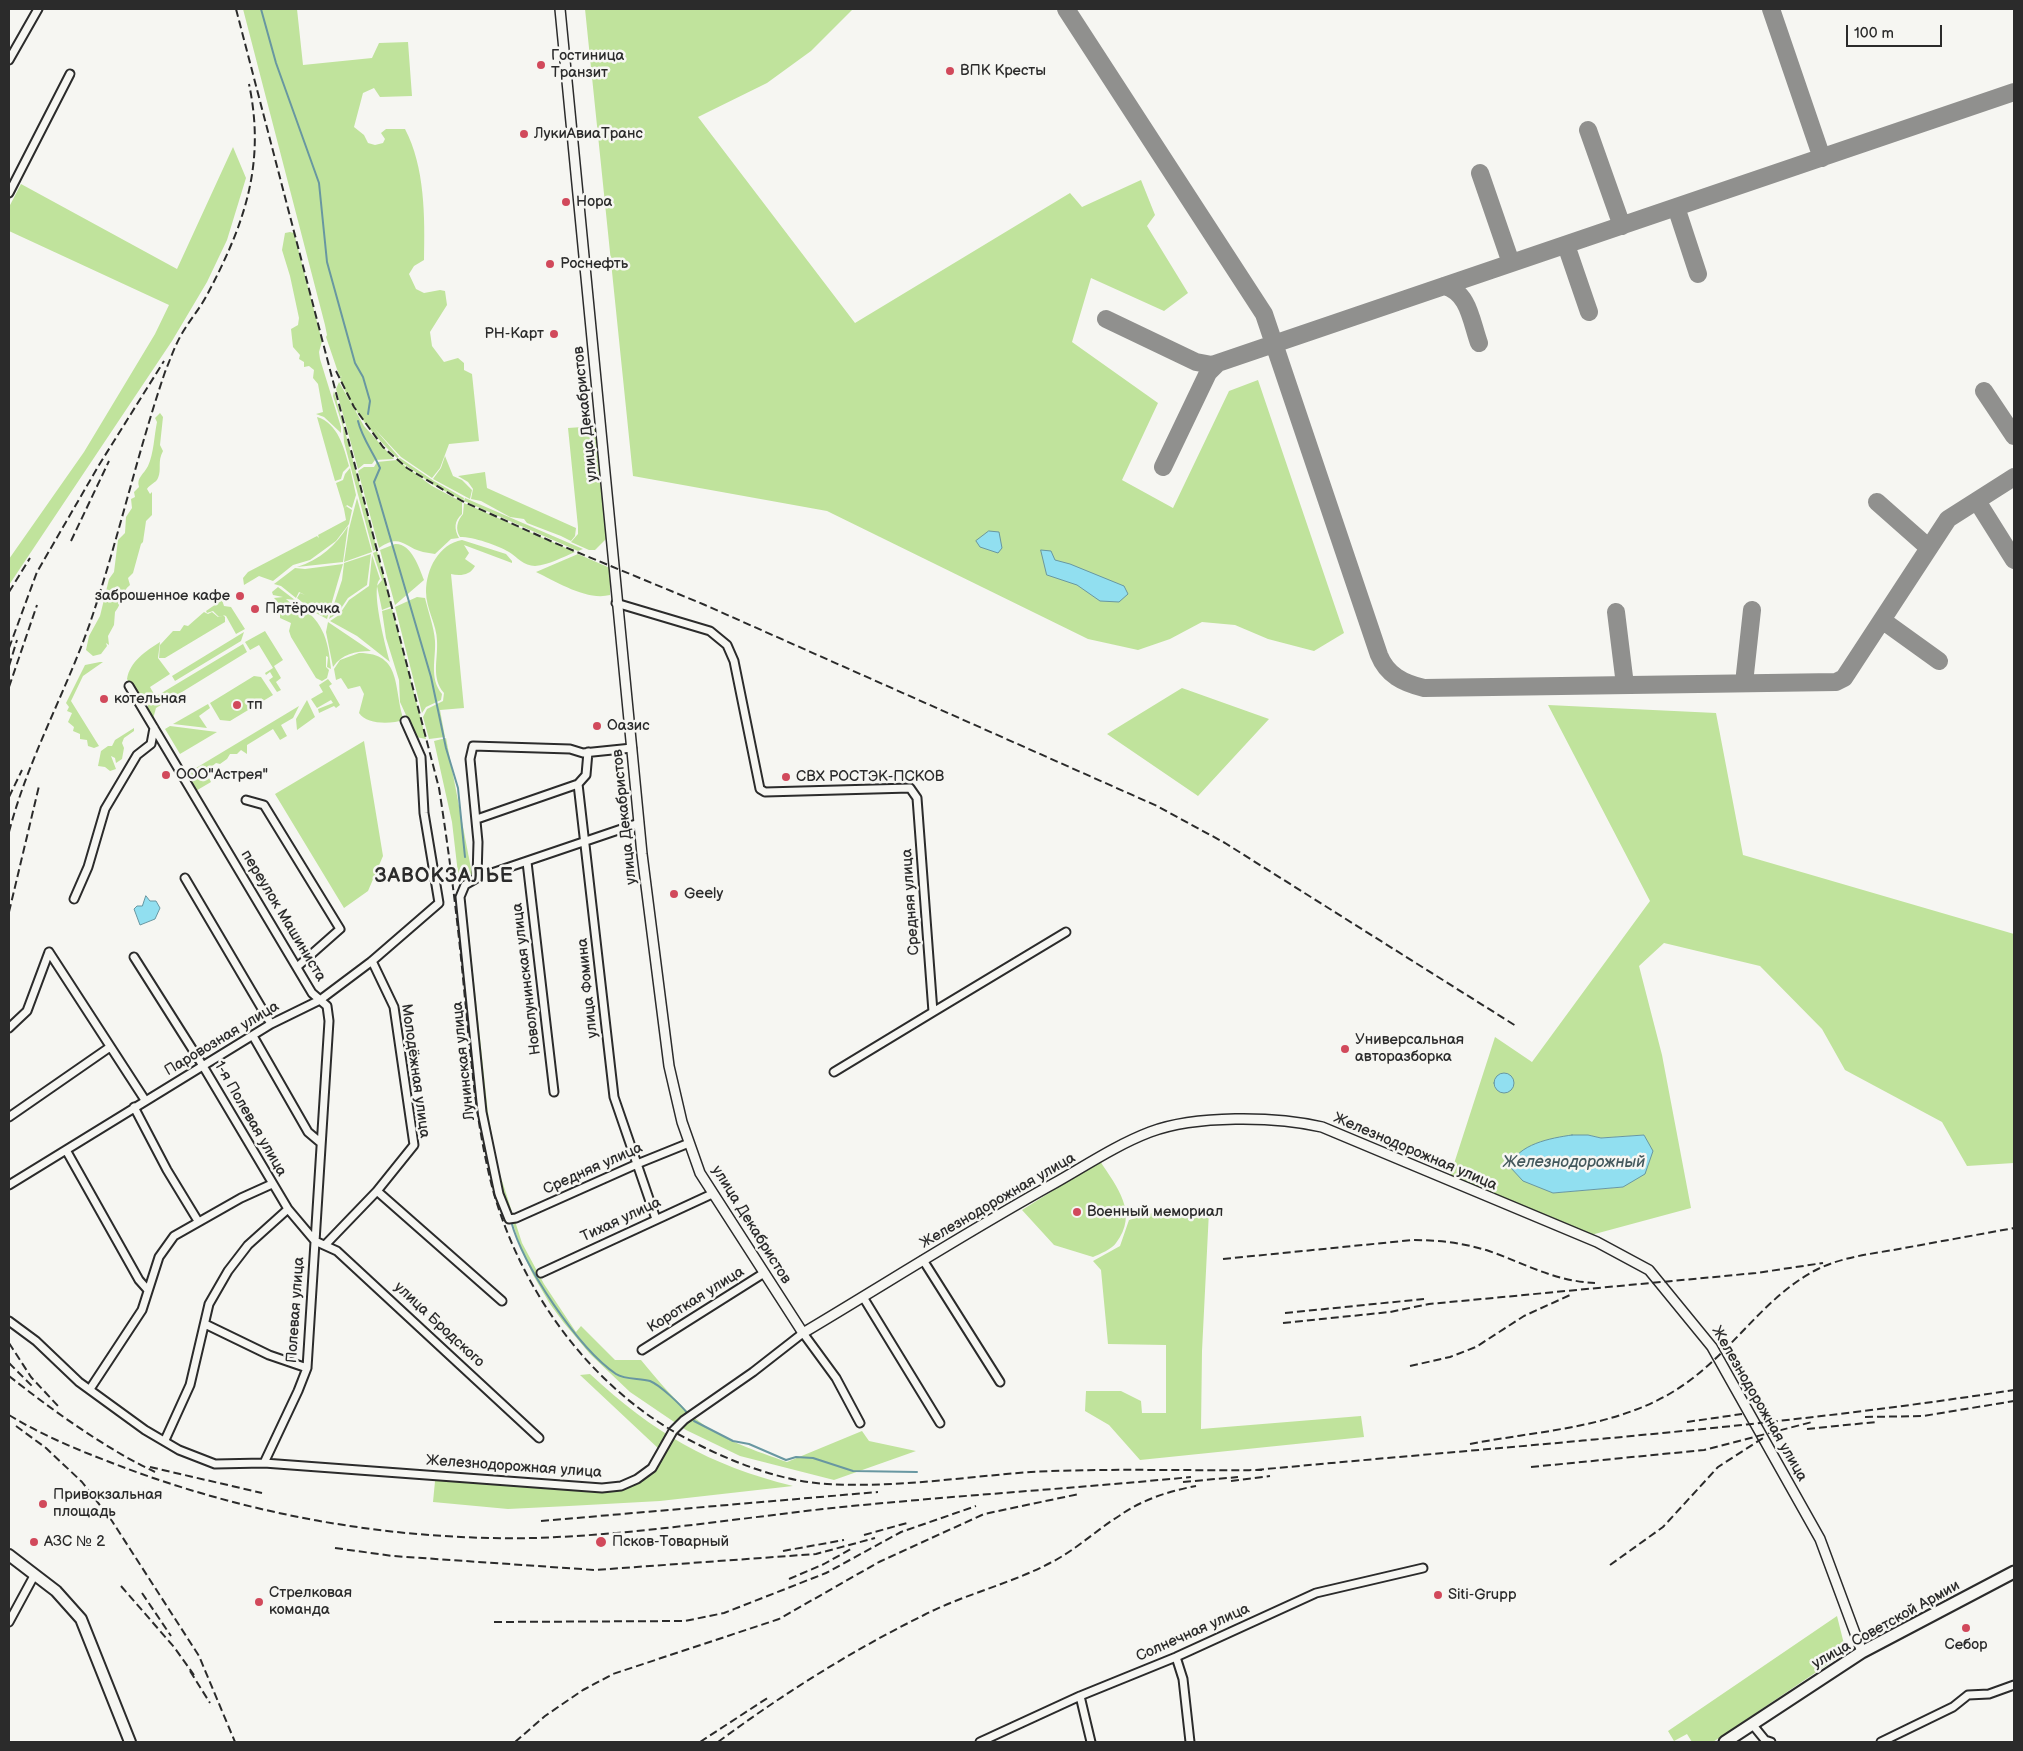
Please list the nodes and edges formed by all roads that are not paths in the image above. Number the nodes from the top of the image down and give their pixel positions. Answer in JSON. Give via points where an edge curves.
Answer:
{"nodes":[{"id":1,"x":38,"y":9,"type":"edge"},
{"id":2,"x":560,"y":9,"type":"edge"},
{"id":3,"x":9,"y":60,"type":"edge"},
{"id":4,"x":70,"y":74,"type":"dead end"},
{"id":5,"x":9,"y":193,"type":"edge"},
{"id":6,"x":616,"y":603,"type":"junction"},
{"id":7,"x":129,"y":686,"type":"dead end"},
{"id":8,"x":405,"y":721,"type":"dead end"},
{"id":9,"x":154,"y":728,"type":"junction"},
{"id":10,"x":632,"y":748,"type":"junction"},
{"id":11,"x":588,"y":752,"type":"junction"},
{"id":12,"x":578,"y":784,"type":"junction"},
{"id":13,"x":246,"y":800,"type":"dead end"},
{"id":14,"x":477,"y":819,"type":"junction"},
{"id":15,"x":639,"y":823,"type":"junction"},
{"id":16,"x":585,"y":840,"type":"junction"},
{"id":17,"x":527,"y":862,"type":"junction"},
{"id":18,"x":185,"y":878,"type":"dead end"},
{"id":19,"x":477,"y":878,"type":"junction"},
{"id":20,"x":74,"y":899,"type":"dead end"},
{"id":21,"x":1066,"y":932,"type":"dead end"},
{"id":22,"x":134,"y":957,"type":"dead end"},
{"id":23,"x":372,"y":961,"type":"junction"},
{"id":24,"x":297,"y":967,"type":"junction"},
{"id":25,"x":320,"y":1000,"type":"junction"},
{"id":26,"x":933,"y":1012,"type":"junction"},
{"id":27,"x":271,"y":1024,"type":"junction"},
{"id":28,"x":9,"y":1028,"type":"edge"},
{"id":29,"x":253,"y":1036,"type":"junction"},
{"id":30,"x":110,"y":1047,"type":"junction"},
{"id":31,"x":204,"y":1066,"type":"junction"},
{"id":32,"x":834,"y":1072,"type":"dead end"},
{"id":33,"x":554,"y":1092,"type":"dead end"},
{"id":34,"x":145,"y":1100,"type":"junction"},
{"id":35,"x":134,"y":1107,"type":"junction"},
{"id":36,"x":9,"y":1117,"type":"edge"},
{"id":37,"x":321,"y":1143,"type":"junction"},
{"id":38,"x":689,"y":1143,"type":"junction"},
{"id":39,"x":66,"y":1150,"type":"junction"},
{"id":40,"x":637,"y":1164,"type":"junction"},
{"id":41,"x":272,"y":1184,"type":"junction"},
{"id":42,"x":9,"y":1185,"type":"edge"},
{"id":43,"x":377,"y":1191,"type":"junction"},
{"id":44,"x":712,"y":1194,"type":"junction"},
{"id":45,"x":288,"y":1209,"type":"junction"},
{"id":46,"x":656,"y":1218,"type":"junction"},
{"id":47,"x":508,"y":1219,"type":"joint"},
{"id":48,"x":198,"y":1221,"type":"junction"},
{"id":49,"x":315,"y":1241,"type":"junction"},
{"id":50,"x":324,"y":1246,"type":"junction"},
{"id":51,"x":923,"y":1260,"type":"junction"},
{"id":52,"x":541,"y":1273,"type":"dead end"},
{"id":53,"x":764,"y":1273,"type":"junction"},
{"id":54,"x":147,"y":1289,"type":"junction"},
{"id":55,"x":863,"y":1297,"type":"junction"},
{"id":56,"x":502,"y":1301,"type":"dead end"},
{"id":57,"x":9,"y":1321,"type":"edge"},
{"id":58,"x":205,"y":1324,"type":"junction"},
{"id":59,"x":803,"y":1333,"type":"junction"},
{"id":60,"x":642,"y":1350,"type":"dead end"},
{"id":61,"x":307,"y":1368,"type":"junction"},
{"id":62,"x":1000,"y":1382,"type":"dead end"},
{"id":63,"x":90,"y":1389,"type":"junction"},
{"id":64,"x":860,"y":1423,"type":"dead end"},
{"id":65,"x":940,"y":1423,"type":"dead end"},
{"id":66,"x":539,"y":1438,"type":"dead end"},
{"id":67,"x":165,"y":1440,"type":"junction"},
{"id":68,"x":264,"y":1463,"type":"junction"},
{"id":69,"x":9,"y":1555,"type":"edge"},
{"id":70,"x":1423,"y":1568,"type":"dead end"},
{"id":71,"x":2014,"y":1572,"type":"edge"},
{"id":72,"x":34,"y":1574,"type":"junction"},
{"id":73,"x":9,"y":1622,"type":"edge"},
{"id":74,"x":1862,"y":1652,"type":"junction"},
{"id":75,"x":1176,"y":1658,"type":"junction"},
{"id":76,"x":2014,"y":1685,"type":"edge"},
{"id":77,"x":1080,"y":1696,"type":"junction"},
{"id":78,"x":1752,"y":1724,"type":"junction"},
{"id":79,"x":130,"y":1742,"type":"edge"},
{"id":80,"x":980,"y":1742,"type":"edge"},
{"id":81,"x":1091,"y":1742,"type":"edge"},
{"id":82,"x":1190,"y":1742,"type":"edge"},
{"id":83,"x":1725,"y":1742,"type":"edge"},
{"id":84,"x":1770,"y":1742,"type":"edge"},
{"id":85,"x":1881,"y":1742,"type":"edge"}],
"edges":[{"from":1,"to":3,"type":"street"},
{"from":2,"to":6,"type":"street","name":"улица Декабристов","via":[[608,486]]},
{"from":4,"to":5,"type":"street"},
{"from":6,"to":10,"type":"street","name":"улица Декабристов"},
{"from":6,"to":26,"type":"street","name":"Средняя улица","via":[[710,632],[727,645],[734,661],[760,789],[765,792],[910,788],[916,798]]},
{"from":7,"to":9,"type":"street","name":"переулок Машиниста"},
{"from":8,"to":23,"type":"street","name":"Паровозная улица","via":[[421,758],[424,813],[439,903]]},
{"from":9,"to":20,"type":"street","via":[[150,744],[137,755],[105,809],[88,867]]},
{"from":9,"to":24,"type":"street","name":"переулок Машиниста"},
{"from":10,"to":11,"type":"street"},
{"from":10,"to":15,"type":"street","name":"улица Декабристов"},
{"from":11,"to":12,"type":"street","name":"улица Фомина","via":[[586,775]]},
{"from":11,"to":14,"type":"street","via":[[473,746],[470,759]]},
{"from":12,"to":14,"type":"street"},
{"from":12,"to":16,"type":"street","name":"улица Фомина"},
{"from":13,"to":24,"type":"street","via":[[264,805],[340,929]]},
{"from":14,"to":19,"type":"street"},
{"from":15,"to":16,"type":"street"},
{"from":15,"to":38,"type":"street","name":"улица Декабристов","via":[[669,1066]]},
{"from":16,"to":17,"type":"street"},
{"from":16,"to":40,"type":"street","name":"улица Фомина","via":[[614,1098]]},
{"from":17,"to":19,"type":"street"},
{"from":17,"to":33,"type":"street","name":"Новолунинская улица"},
{"from":18,"to":27,"type":"street"},
{"from":19,"to":47,"type":"street","name":"Лунинская улица","via":[[465,885],[460,897],[482,1112],[499,1194]]},
{"from":21,"to":26,"type":"street"},
{"from":22,"to":31,"type":"street","name":"1-я Полевая улица"},
{"from":23,"to":25,"type":"street","name":"Паровозная улица"},
{"from":23,"to":43,"type":"street","name":"Молодёжная улица","via":[[394,1007],[414,1146]]},
{"from":24,"to":25,"type":"street","name":"переулок Машиниста"},
{"from":25,"to":27,"type":"street","name":"Паровозная улица"},
{"from":25,"to":37,"type":"street","name":"переулок Машиниста","via":[[327,1006],[329,1021]]},
{"from":26,"to":32,"type":"street"},
{"from":27,"to":29,"type":"street","name":"Паровозная улица"},
{"from":28,"to":30,"type":"street","via":[[27,1011],[49,952]]},
{"from":29,"to":31,"type":"street","name":"Паровозная улица"},
{"from":29,"to":37,"type":"street","via":[[308,1132]]},
{"from":30,"to":34,"type":"street"},
{"from":30,"to":36,"type":"street"},
{"from":31,"to":34,"type":"street","name":"Паровозная улица"},
{"from":31,"to":41,"type":"street","name":"1-я Полевая улица"},
{"from":34,"to":35,"type":"street","name":"Паровозная улица"},
{"from":35,"to":39,"type":"street","name":"Паровозная улица"},
{"from":35,"to":48,"type":"street"},
{"from":37,"to":49,"type":"street","name":"переулок Машиниста"},
{"from":38,"to":40,"type":"street","name":"Средняя улица"},
{"from":38,"to":44,"type":"street","name":"улица Декабристов"},
{"from":39,"to":42,"type":"street","name":"Паровозная улица"},
{"from":39,"to":54,"type":"street"},
{"from":40,"to":46,"type":"street","name":"улица Фомина"},
{"from":40,"to":47,"type":"street","name":"Средняя улица"},
{"from":41,"to":45,"type":"street","name":"1-я Полевая улица"},
{"from":41,"to":48,"type":"street"},
{"from":43,"to":50,"type":"street","name":"Молодёжная улица"},
{"from":43,"to":56,"type":"street"},
{"from":44,"to":46,"type":"street","name":"Тихая улица"},
{"from":44,"to":53,"type":"street","name":"улица Декабристов"},
{"from":45,"to":49,"type":"street","name":"1-я Полевая улица"},
{"from":45,"to":58,"type":"street","via":[[248,1245],[228,1271],[210,1304]]},
{"from":46,"to":52,"type":"street","name":"Тихая улица"},
{"from":48,"to":54,"type":"street","via":[[165,1245]]},
{"from":49,"to":50,"type":"street","name":"улица Бродского"},
{"from":49,"to":61,"type":"street","name":"Полевая улица"},
{"from":50,"to":66,"type":"street","name":"улица Бродского","via":[[337,1251],[389,1297]]},
{"from":51,"to":55,"type":"street","name":"Железнодорожная улица"},
{"from":51,"to":62,"type":"street"},
{"from":51,"to":74,"type":"street","name":"Железнодорожная улица","via":[[987,1220],[1151,1132],[1187,1123],[1246,1119],[1301,1122],[1322,1127],[1597,1242],[1649,1270],[1712,1347],[1820,1539]]},
{"from":53,"to":59,"type":"street","name":"улица Декабристов"},
{"from":53,"to":60,"type":"street","name":"Короткая улица"},
{"from":54,"to":63,"type":"street","via":[[142,1310]]},
{"from":55,"to":59,"type":"street","name":"Железнодорожная улица"},
{"from":55,"to":65,"type":"street"},
{"from":57,"to":63,"type":"street","name":"Железнодорожная улица"},
{"from":58,"to":61,"type":"street","via":[[269,1355]]},
{"from":58,"to":67,"type":"street","via":[[190,1385]]},
{"from":59,"to":64,"type":"street","name":"улица Декабристов","via":[[836,1378]]},
{"from":59,"to":68,"type":"street","name":"Железнодорожная улица","via":[[684,1420],[673,1431],[652,1468],[621,1486],[602,1488]]},
{"from":61,"to":68,"type":"street","name":"Полевая улица"},
{"from":63,"to":67,"type":"street","name":"Железнодорожная улица","via":[[122,1414]]},
{"from":67,"to":68,"type":"street","name":"Железнодорожная улица","via":[[188,1454],[215,1464]]},
{"from":69,"to":72,"type":"main road"},
{"from":70,"to":75,"type":"street","name":"Солнечная улица","via":[[1316,1593]]},
{"from":71,"to":74,"type":"main road","name":"улица Советской Армии"},
{"from":72,"to":73,"type":"street"},
{"from":72,"to":79,"type":"main road","via":[[56,1591],[86,1627]]},
{"from":74,"to":78,"type":"main road","name":"улица Советской Армии"},
{"from":75,"to":77,"type":"street","name":"Солнечная улица"},
{"from":75,"to":82,"type":"street","via":[[1183,1679]]},
{"from":76,"to":85,"type":"street","via":[[1990,1694],[1968,1695],[1953,1707]]},
{"from":77,"to":80,"type":"street","name":"Солнечная улица"},
{"from":77,"to":81,"type":"street"},
{"from":78,"to":83,"type":"main road","name":"улица Советской Армии"},
{"from":78,"to":84,"type":"street","via":[[1764,1740]]}]}
